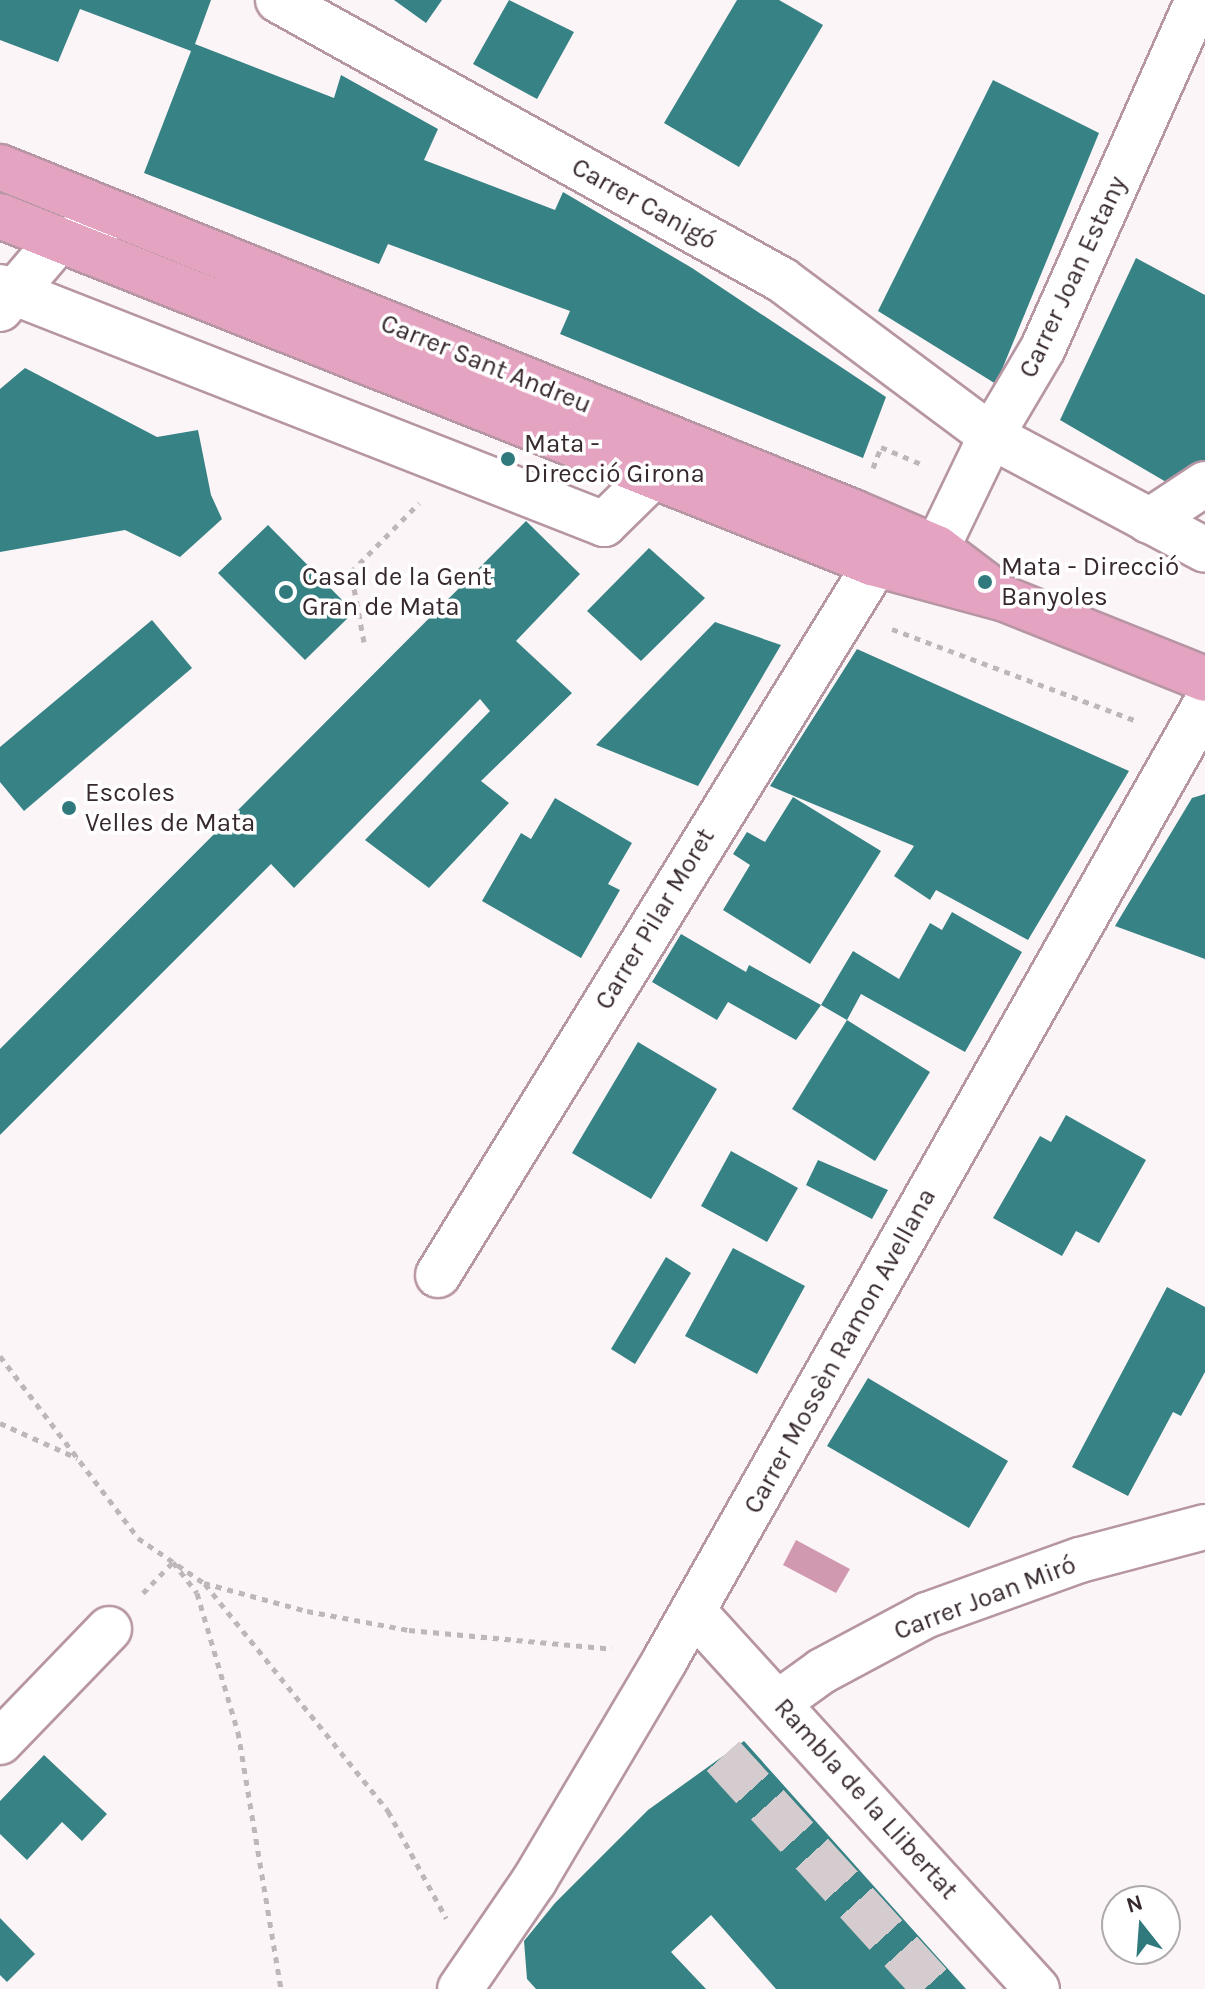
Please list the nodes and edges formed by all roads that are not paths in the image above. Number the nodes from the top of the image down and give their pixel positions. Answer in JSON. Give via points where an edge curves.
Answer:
{"nodes":[{"id":1,"x":278,"y":0,"type":"edge"},
{"id":2,"x":1198,"y":0,"type":"edge"},
{"id":3,"x":0,"y":167,"type":"edge"},
{"id":4,"x":0,"y":216,"type":"edge"},
{"id":5,"x":57,"y":242,"type":"junction"},
{"id":6,"x":5,"y":296,"type":"edge"},
{"id":7,"x":327,"y":301,"type":"junction"},
{"id":8,"x":533,"y":429,"type":"junction"},
{"id":9,"x":991,"y":436,"type":"junction"},
{"id":10,"x":653,"y":476,"type":"junction"},
{"id":11,"x":1205,"y":484,"type":"edge"},
{"id":12,"x":1149,"y":521,"type":"junction"},
{"id":13,"x":937,"y":548,"type":"junction"},
{"id":14,"x":1205,"y":550,"type":"edge"},
{"id":15,"x":879,"y":555,"type":"junction"},
{"id":16,"x":1005,"y":599,"type":"junction"},
{"id":17,"x":1205,"y":679,"type":"edge"},
{"id":18,"x":1195,"y":722,"type":"edge"},
{"id":19,"x":438,"y":1275,"type":"dead end"},
{"id":20,"x":1205,"y":1527,"type":"edge"},
{"id":21,"x":693,"y":1611,"type":"junction"},
{"id":22,"x":109,"y":1629,"type":"dead end"},
{"id":23,"x":779,"y":1702,"type":"junction"},
{"id":24,"x":0,"y":1742,"type":"edge"},
{"id":25,"x":475,"y":1983,"type":"edge"},
{"id":26,"x":1037,"y":1989,"type":"edge"}],
"edges":[{"from":1,"to":9,"type":"street","name":"Carrer Canigó","via":[[782,280]]},
{"from":2,"to":9,"type":"street","name":"Carrer Joan Estany","via":[[1043,348]]},
{"from":3,"to":7,"type":"main road","name":"Carrer Sant Andreu"},
{"from":4,"to":5,"type":"main road","name":"Carrer Sant Andreu"},
{"from":5,"to":6,"type":"street"},
{"from":5,"to":7,"type":"street","via":[[90,230],[255,296]]},
{"from":5,"to":8,"type":"main road","name":"Carrer Sant Andreu"},
{"from":6,"to":10,"type":"street","via":[[604,524]]},
{"from":7,"to":13,"type":"main road","name":"Carrer Sant Andreu"},
{"from":8,"to":10,"type":"main road","name":"Carrer Sant Andreu"},
{"from":8,"to":15,"type":"street","via":[[593,437]]},
{"from":9,"to":12,"type":"street"},
{"from":9,"to":13,"type":"street","name":"Carrer Joan Estany"},
{"from":10,"to":15,"type":"main road","name":"Carrer Sant Andreu"},
{"from":11,"to":12,"type":"street"},
{"from":12,"to":14,"type":"street"},
{"from":13,"to":15,"type":"street"},
{"from":13,"to":16,"type":"main road","name":"Carrer Sant Andreu"},
{"from":15,"to":16,"type":"main road","name":"Carrer Sant Andreu"},
{"from":15,"to":19,"type":"street","name":"Carrer Pilar Moret"},
{"from":16,"to":17,"type":"main road","name":"Carrer Sant Andreu"},
{"from":18,"to":21,"type":"street","name":"Carrer Mossèn Ramon Avellana"},
{"from":20,"to":23,"type":"street","name":"Carrer Joan Miró","via":[[1080,1560],[927,1615],[822,1671]]},
{"from":21,"to":23,"type":"street","name":"Rambla de la Llibertat"},
{"from":21,"to":25,"type":"street","name":"Carrer Mossèn Ramon Avellana"},
{"from":22,"to":24,"type":"street"},
{"from":23,"to":26,"type":"street","name":"Rambla de la Llibertat"}]}
